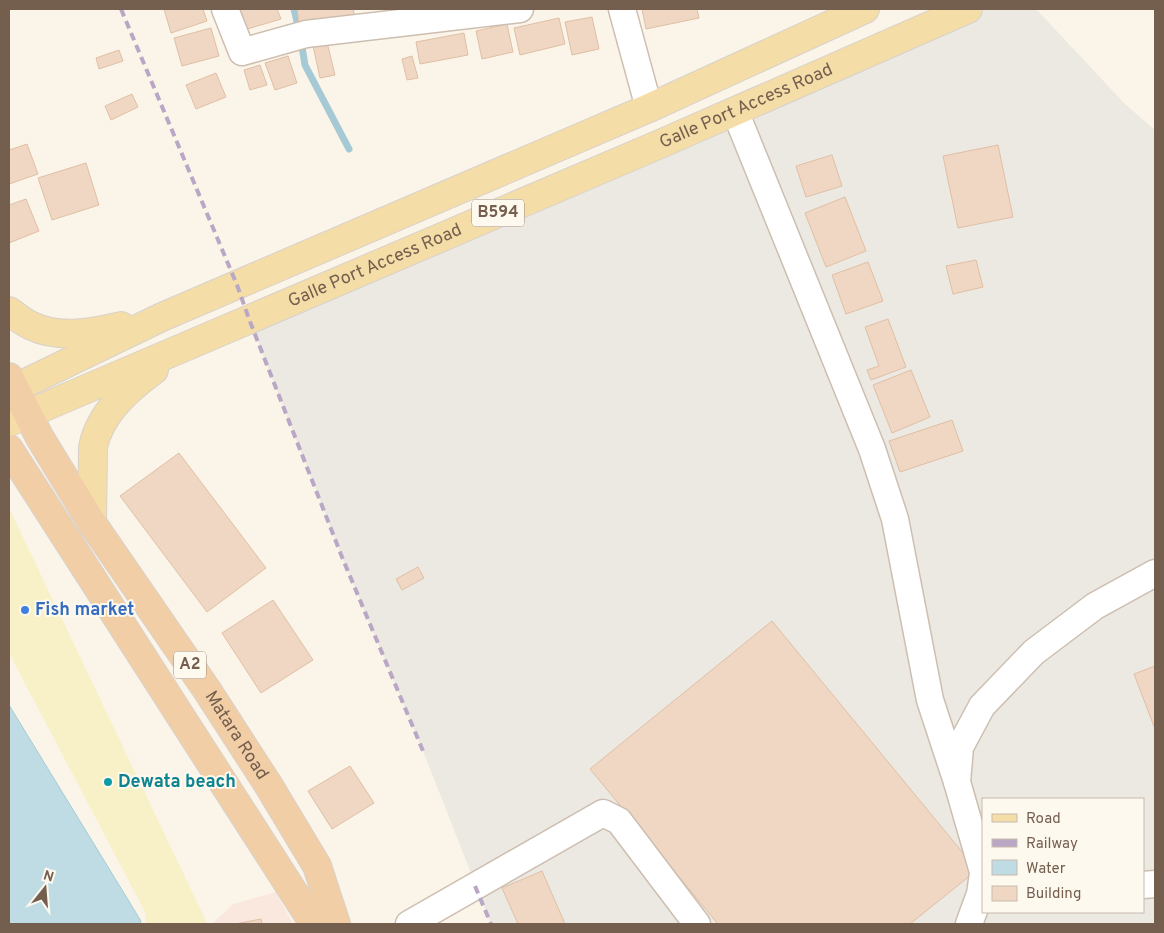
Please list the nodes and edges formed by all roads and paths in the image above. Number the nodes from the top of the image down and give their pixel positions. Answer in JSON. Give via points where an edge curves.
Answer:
{"nodes":[{"id":1,"x":225,"y":9,"type":"edge"},
{"id":2,"x":520,"y":9,"type":"edge"},
{"id":3,"x":622,"y":9,"type":"edge"},
{"id":4,"x":865,"y":9,"type":"edge"},
{"id":5,"x":968,"y":9,"type":"edge"},
{"id":6,"x":649,"y":108,"type":"junction"},
{"id":7,"x":735,"y":111,"type":"junction"},
{"id":8,"x":9,"y":311,"type":"edge"},
{"id":9,"x":162,"y":317,"type":"junction"},
{"id":10,"x":189,"y":344,"type":"junction"},
{"id":11,"x":11,"y":385,"type":"edge"},
{"id":12,"x":18,"y":418,"type":"edge"},
{"id":13,"x":9,"y":449,"type":"edge"},
{"id":14,"x":92,"y":522,"type":"junction"},
{"id":15,"x":1155,"y":573,"type":"edge"},
{"id":16,"x":957,"y":782,"type":"junction"},
{"id":17,"x":982,"y":870,"type":"edge"},
{"id":18,"x":982,"y":880,"type":"edge"},
{"id":19,"x":975,"y":920,"type":"edge"},
{"id":20,"x":314,"y":924,"type":"edge"},
{"id":21,"x":336,"y":924,"type":"edge"},
{"id":22,"x":409,"y":924,"type":"edge"},
{"id":23,"x":697,"y":924,"type":"edge"}],
"edges":[{"from":1,"to":2,"type":"street","via":[[242,52],[306,34]]},
{"from":3,"to":6,"type":"street"},
{"from":4,"to":6,"type":"main road","name":"Galle Port Access Road","number":"B594"},
{"from":5,"to":7,"type":"main road","name":"Galle Port Access Road","number":"B594"},
{"from":6,"to":9,"type":"main road","name":"Galle Port Access Road","number":"B594"},
{"from":7,"to":10,"type":"main road","name":"Galle Port Access Road","number":"B594"},
{"from":7,"to":16,"type":"street","via":[[868,440],[895,519],[930,700]]},
{"from":8,"to":9,"type":"main road","via":[[32,326],[50,332],[93,333]]},
{"from":9,"to":11,"type":"main road","name":"Galle Port Access Road","number":"B594"},
{"from":10,"to":12,"type":"main road","name":"Galle Port Access Road","number":"B594"},
{"from":10,"to":14,"type":"main road","via":[[127,390],[100,424],[93,447]]},
{"from":11,"to":12,"type":"highway","name":"Matara Road","number":"A2"},
{"from":12,"to":14,"type":"highway","name":"Matara Road","number":"A2"},
{"from":13,"to":20,"type":"highway","name":"Matara Road","number":"A2"},
{"from":14,"to":21,"type":"highway","name":"Matara Road","number":"A2","via":[[274,794],[317,866]]},
{"from":15,"to":16,"type":"street","via":[[1095,606],[1034,652],[982,706],[960,747]]},
{"from":16,"to":17,"type":"street"},
{"from":18,"to":19,"type":"street"},
{"from":22,"to":23,"type":"street","via":[[603,814],[619,821]]}]}
